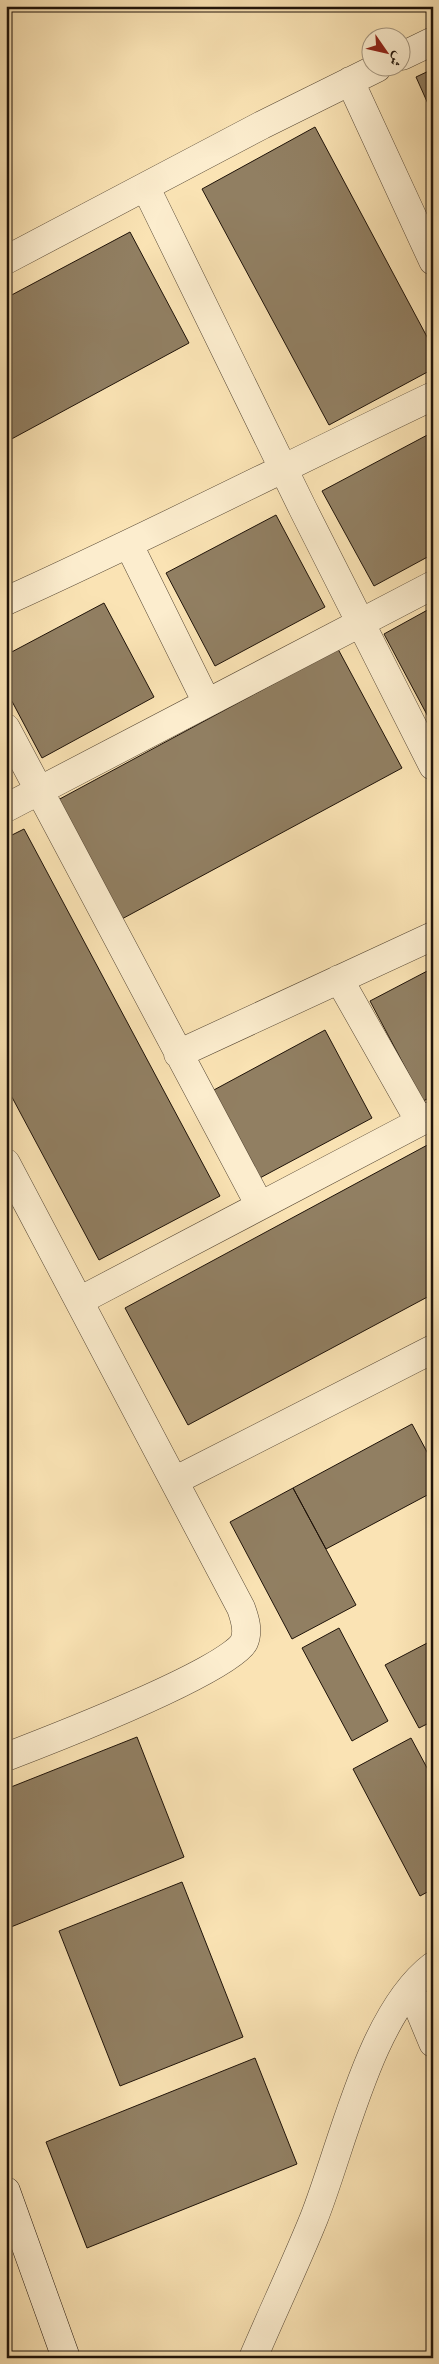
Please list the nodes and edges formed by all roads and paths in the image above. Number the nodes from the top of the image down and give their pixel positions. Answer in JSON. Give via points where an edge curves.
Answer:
{"nodes":[{"id":1,"x":433,"y":41,"type":"edge"},
{"id":2,"x":412,"y":51,"type":"edge"},
{"id":3,"x":362,"y":75,"type":"edge"},
{"id":4,"x":350,"y":81,"type":"junction"},
{"id":5,"x":146,"y":188,"type":"junction"},
{"id":6,"x":6,"y":260,"type":"edge"},
{"id":7,"x":433,"y":261,"type":"edge"},
{"id":8,"x":433,"y":396,"type":"edge"},
{"id":9,"x":283,"y":468,"type":"junction"},
{"id":10,"x":129,"y":545,"type":"junction"},
{"id":11,"x":433,"y":585,"type":"edge"},
{"id":12,"x":6,"y":601,"type":"edge"},
{"id":13,"x":362,"y":622,"type":"junction"},
{"id":14,"x":207,"y":703,"type":"junction"},
{"id":15,"x":6,"y":728,"type":"edge"},
{"id":16,"x":433,"y":766,"type":"edge"},
{"id":17,"x":39,"y":791,"type":"junction"},
{"id":18,"x":6,"y":808,"type":"edge"},
{"id":19,"x":433,"y":936,"type":"edge"},
{"id":20,"x":339,"y":979,"type":"junction"},
{"id":21,"x":178,"y":1054,"type":"junction"},
{"id":22,"x":426,"y":1118,"type":"edge"},
{"id":23,"x":6,"y":1163,"type":"edge"},
{"id":24,"x":260,"y":1206,"type":"junction"},
{"id":25,"x":79,"y":1301,"type":"junction"},
{"id":26,"x":433,"y":1349,"type":"edge"},
{"id":27,"x":174,"y":1481,"type":"junction"},
{"id":28,"x":6,"y":1757,"type":"edge"},
{"id":29,"x":433,"y":1966,"type":"edge"},
{"id":30,"x":411,"y":1990,"type":"junction"},
{"id":31,"x":433,"y":2043,"type":"edge"},
{"id":32,"x":6,"y":2191,"type":"edge"},
{"id":33,"x":66,"y":2358,"type":"edge"},
{"id":34,"x":253,"y":2358,"type":"edge"}],
"edges":[{"from":1,"to":2,"type":"street"},
{"from":3,"to":4,"type":"street"},
{"from":4,"to":5,"type":"street"},
{"from":4,"to":7,"type":"street"},
{"from":5,"to":6,"type":"street"},
{"from":5,"to":9,"type":"street"},
{"from":8,"to":9,"type":"street"},
{"from":9,"to":10,"type":"street"},
{"from":9,"to":13,"type":"street"},
{"from":10,"to":12,"type":"street"},
{"from":10,"to":14,"type":"street"},
{"from":11,"to":13,"type":"street"},
{"from":13,"to":14,"type":"street"},
{"from":13,"to":16,"type":"street"},
{"from":14,"to":17,"type":"street"},
{"from":15,"to":17,"type":"street"},
{"from":17,"to":18,"type":"street"},
{"from":17,"to":21,"type":"street"},
{"from":19,"to":20,"type":"street"},
{"from":20,"to":21,"type":"street"},
{"from":20,"to":22,"type":"street"},
{"from":21,"to":24,"type":"street"},
{"from":22,"to":24,"type":"street"},
{"from":23,"to":25,"type":"street"},
{"from":24,"to":25,"type":"street"},
{"from":25,"to":27,"type":"street"},
{"from":26,"to":27,"type":"street"},
{"from":27,"to":28,"type":"street","via":[[241,1608],[246,1630],[244,1642],[234,1654],[190,1679]]},
{"from":29,"to":30,"type":"street"},
{"from":30,"to":31,"type":"street"},
{"from":30,"to":34,"type":"street","via":[[396,2008],[364,2074],[314,2218]]},
{"from":32,"to":33,"type":"street"}]}
